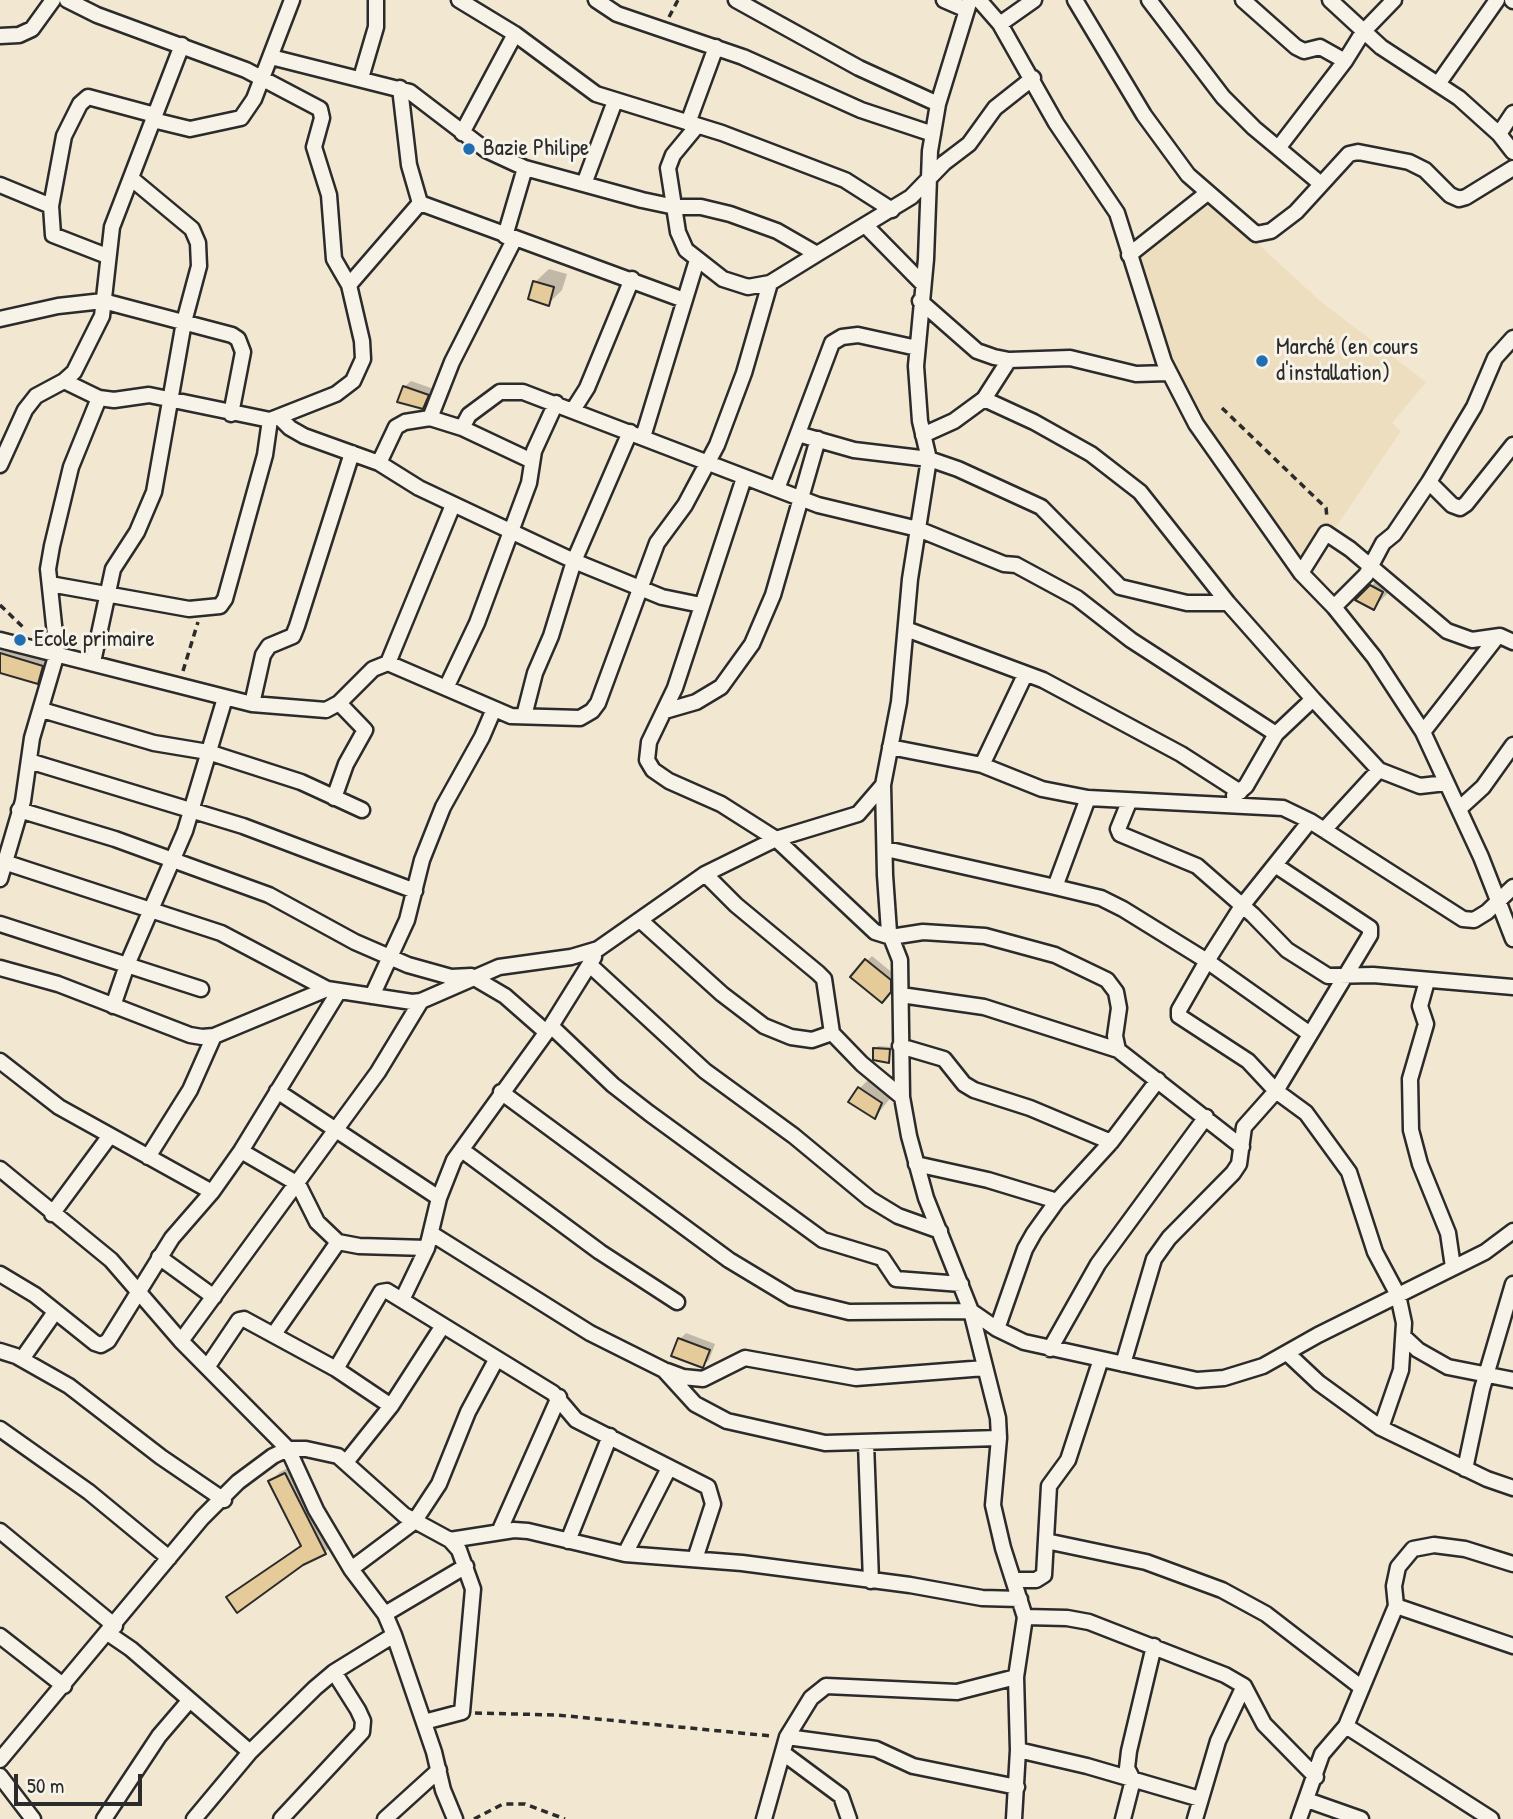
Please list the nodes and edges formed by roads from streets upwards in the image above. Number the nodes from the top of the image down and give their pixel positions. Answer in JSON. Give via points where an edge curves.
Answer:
{"nodes":[{"id":1,"x":52,"y":0,"type":"edge"},
{"id":2,"x":67,"y":0,"type":"edge"},
{"id":3,"x":292,"y":0,"type":"edge"},
{"id":4,"x":376,"y":0,"type":"edge"},
{"id":5,"x":459,"y":0,"type":"edge"},
{"id":6,"x":596,"y":0,"type":"edge"},
{"id":7,"x":736,"y":0,"type":"edge"},
{"id":8,"x":944,"y":0,"type":"edge"},
{"id":9,"x":1034,"y":0,"type":"edge"},
{"id":10,"x":1074,"y":0,"type":"edge"},
{"id":11,"x":1149,"y":0,"type":"edge"},
{"id":12,"x":1243,"y":0,"type":"edge"},
{"id":13,"x":1330,"y":0,"type":"edge"},
{"id":14,"x":1394,"y":0,"type":"edge"},
{"id":15,"x":1497,"y":0,"type":"edge"},
{"id":16,"x":972,"y":3,"type":"edge"},
{"id":17,"x":1000,"y":24,"type":"junction"},
{"id":18,"x":1363,"y":32,"type":"junction"},
{"id":19,"x":515,"y":34,"type":"junction"},
{"id":20,"x":0,"y":36,"type":"edge"},
{"id":21,"x":182,"y":45,"type":"junction"},
{"id":22,"x":716,"y":47,"type":"junction"},
{"id":23,"x":271,"y":57,"type":"junction"},
{"id":24,"x":1345,"y":61,"type":"junction"},
{"id":25,"x":263,"y":78,"type":"junction"},
{"id":26,"x":361,"y":78,"type":"junction"},
{"id":27,"x":1032,"y":78,"type":"junction"},
{"id":28,"x":1438,"y":84,"type":"junction"},
{"id":29,"x":400,"y":88,"type":"junction"},
{"id":30,"x":615,"y":101,"type":"junction"},
{"id":31,"x":938,"y":104,"type":"junction"},
{"id":32,"x":1513,"y":113,"type":"edge"},
{"id":33,"x":154,"y":118,"type":"junction"},
{"id":34,"x":693,"y":124,"type":"junction"},
{"id":35,"x":462,"y":133,"type":"junction"},
{"id":36,"x":933,"y":134,"type":"junction"},
{"id":37,"x":1499,"y":134,"type":"junction"},
{"id":38,"x":1279,"y":147,"type":"junction"},
{"id":39,"x":1513,"y":152,"type":"edge"},
{"id":40,"x":525,"y":168,"type":"junction"},
{"id":41,"x":1513,"y":168,"type":"edge"},
{"id":42,"x":131,"y":179,"type":"junction"},
{"id":43,"x":928,"y":183,"type":"junction"},
{"id":44,"x":583,"y":184,"type":"junction"},
{"id":45,"x":1321,"y":184,"type":"junction"},
{"id":46,"x":0,"y":185,"type":"edge"},
{"id":47,"x":1206,"y":194,"type":"junction"},
{"id":48,"x":420,"y":202,"type":"junction"},
{"id":49,"x":51,"y":205,"type":"junction"},
{"id":50,"x":675,"y":206,"type":"junction"},
{"id":51,"x":892,"y":210,"type":"junction"},
{"id":52,"x":866,"y":226,"type":"junction"},
{"id":53,"x":510,"y":238,"type":"junction"},
{"id":54,"x":817,"y":254,"type":"junction"},
{"id":55,"x":1129,"y":254,"type":"junction"},
{"id":56,"x":107,"y":256,"type":"junction"},
{"id":57,"x":697,"y":260,"type":"junction"},
{"id":58,"x":632,"y":279,"type":"junction"},
{"id":59,"x":769,"y":283,"type":"junction"},
{"id":60,"x":923,"y":284,"type":"junction"},
{"id":61,"x":349,"y":285,"type":"junction"},
{"id":62,"x":684,"y":300,"type":"junction"},
{"id":63,"x":103,"y":301,"type":"junction"},
{"id":64,"x":920,"y":301,"type":"junction"},
{"id":65,"x":0,"y":319,"type":"edge"},
{"id":66,"x":184,"y":322,"type":"junction"},
{"id":67,"x":1513,"y":338,"type":"edge"},
{"id":68,"x":917,"y":348,"type":"junction"},
{"id":69,"x":1009,"y":360,"type":"junction"},
{"id":70,"x":1168,"y":373,"type":"junction"},
{"id":71,"x":64,"y":381,"type":"junction"},
{"id":72,"x":99,"y":398,"type":"junction"},
{"id":73,"x":171,"y":399,"type":"junction"},
{"id":74,"x":984,"y":399,"type":"junction"},
{"id":75,"x":556,"y":403,"type":"junction"},
{"id":76,"x":573,"y":410,"type":"junction"},
{"id":77,"x":231,"y":414,"type":"junction"},
{"id":78,"x":430,"y":418,"type":"junction"},
{"id":79,"x":275,"y":419,"type":"junction"},
{"id":80,"x":462,"y":428,"type":"junction"},
{"id":81,"x":799,"y":434,"type":"junction"},
{"id":82,"x":637,"y":435,"type":"junction"},
{"id":83,"x":923,"y":435,"type":"junction"},
{"id":84,"x":818,"y":439,"type":"junction"},
{"id":85,"x":1513,"y":445,"type":"edge"},
{"id":86,"x":352,"y":453,"type":"junction"},
{"id":87,"x":929,"y":459,"type":"junction"},
{"id":88,"x":532,"y":461,"type":"junction"},
{"id":89,"x":379,"y":463,"type":"junction"},
{"id":90,"x":0,"y":465,"type":"edge"},
{"id":91,"x":706,"y":465,"type":"junction"},
{"id":92,"x":744,"y":478,"type":"junction"},
{"id":93,"x":1429,"y":482,"type":"junction"},
{"id":94,"x":776,"y":489,"type":"junction"},
{"id":95,"x":801,"y":498,"type":"junction"},
{"id":96,"x":453,"y":505,"type":"junction"},
{"id":97,"x":918,"y":529,"type":"junction"},
{"id":98,"x":512,"y":532,"type":"junction"},
{"id":99,"x":574,"y":561,"type":"junction"},
{"id":100,"x":1371,"y":567,"type":"junction"},
{"id":101,"x":1301,"y":573,"type":"junction"},
{"id":102,"x":50,"y":584,"type":"junction"},
{"id":103,"x":638,"y":587,"type":"junction"},
{"id":104,"x":106,"y":595,"type":"junction"},
{"id":105,"x":1228,"y":603,"type":"junction"},
{"id":106,"x":701,"y":605,"type":"junction"},
{"id":107,"x":1334,"y":607,"type":"junction"},
{"id":108,"x":906,"y":629,"type":"junction"},
{"id":109,"x":1497,"y":637,"type":"junction"},
{"id":110,"x":0,"y":640,"type":"edge"},
{"id":111,"x":1513,"y":642,"type":"edge"},
{"id":112,"x":57,"y":653,"type":"junction"},
{"id":113,"x":93,"y":662,"type":"junction"},
{"id":114,"x":388,"y":663,"type":"junction"},
{"id":115,"x":1025,"y":675,"type":"junction"},
{"id":116,"x":446,"y":688,"type":"junction"},
{"id":117,"x":225,"y":698,"type":"junction"},
{"id":118,"x":1312,"y":699,"type":"junction"},
{"id":119,"x":339,"y":703,"type":"junction"},
{"id":120,"x":251,"y":704,"type":"junction"},
{"id":121,"x":494,"y":709,"type":"junction"},
{"id":122,"x":42,"y":710,"type":"junction"},
{"id":123,"x":665,"y":711,"type":"junction"},
{"id":124,"x":524,"y":716,"type":"junction"},
{"id":125,"x":1423,"y":732,"type":"junction"},
{"id":126,"x":1276,"y":734,"type":"junction"},
{"id":127,"x":1513,"y":745,"type":"edge"},
{"id":128,"x":890,"y":747,"type":"junction"},
{"id":129,"x":208,"y":752,"type":"junction"},
{"id":130,"x":29,"y":761,"type":"junction"},
{"id":131,"x":982,"y":765,"type":"junction"},
{"id":132,"x":1379,"y":770,"type":"junction"},
{"id":133,"x":1446,"y":783,"type":"junction"},
{"id":134,"x":883,"y":785,"type":"junction"},
{"id":135,"x":1240,"y":792,"type":"junction"},
{"id":136,"x":334,"y":798,"type":"junction"},
{"id":137,"x":1088,"y":798,"type":"junction"},
{"id":138,"x":1129,"y":802,"type":"junction"},
{"id":139,"x":1220,"y":804,"type":"junction"},
{"id":140,"x":1460,"y":808,"type":"junction"},
{"id":141,"x":193,"y":809,"type":"junction"},
{"id":142,"x":19,"y":810,"type":"junction"},
{"id":143,"x":362,"y":810,"type":"dead end"},
{"id":144,"x":1310,"y":821,"type":"junction"},
{"id":145,"x":1324,"y":830,"type":"junction"},
{"id":146,"x":776,"y":839,"type":"junction"},
{"id":147,"x":886,"y":849,"type":"junction"},
{"id":148,"x":4,"y":862,"type":"junction"},
{"id":149,"x":173,"y":862,"type":"junction"},
{"id":150,"x":1275,"y":865,"type":"junction"},
{"id":151,"x":705,"y":874,"type":"junction"},
{"id":152,"x":0,"y":879,"type":"edge"},
{"id":153,"x":1055,"y":887,"type":"junction"},
{"id":154,"x":1513,"y":887,"type":"edge"},
{"id":155,"x":415,"y":891,"type":"junction"},
{"id":156,"x":1497,"y":903,"type":"junction"},
{"id":157,"x":1242,"y":906,"type":"junction"},
{"id":158,"x":152,"y":911,"type":"junction"},
{"id":159,"x":639,"y":920,"type":"junction"},
{"id":160,"x":0,"y":924,"type":"edge"},
{"id":161,"x":891,"y":937,"type":"junction"},
{"id":162,"x":1513,"y":939,"type":"edge"},
{"id":163,"x":598,"y":949,"type":"junction"},
{"id":164,"x":390,"y":957,"type":"junction"},
{"id":165,"x":1207,"y":961,"type":"junction"},
{"id":166,"x":127,"y":965,"type":"junction"},
{"id":167,"x":591,"y":966,"type":"junction"},
{"id":168,"x":0,"y":968,"type":"edge"},
{"id":169,"x":471,"y":976,"type":"junction"},
{"id":170,"x":1348,"y":976,"type":"junction"},
{"id":171,"x":1427,"y":981,"type":"junction"},
{"id":172,"x":1513,"y":987,"type":"edge"},
{"id":173,"x":201,"y":989,"type":"dead end"},
{"id":174,"x":333,"y":990,"type":"junction"},
{"id":175,"x":901,"y":995,"type":"junction"},
{"id":176,"x":372,"y":996,"type":"junction"},
{"id":177,"x":421,"y":1001,"type":"junction"},
{"id":178,"x":113,"y":1006,"type":"junction"},
{"id":179,"x":549,"y":1029,"type":"junction"},
{"id":180,"x":832,"y":1033,"type":"junction"},
{"id":181,"x":1310,"y":1034,"type":"junction"},
{"id":182,"x":214,"y":1037,"type":"junction"},
{"id":183,"x":900,"y":1046,"type":"junction"},
{"id":184,"x":1118,"y":1050,"type":"junction"},
{"id":185,"x":0,"y":1061,"type":"edge"},
{"id":186,"x":1158,"y":1080,"type":"junction"},
{"id":187,"x":278,"y":1091,"type":"junction"},
{"id":188,"x":1276,"y":1091,"type":"junction"},
{"id":189,"x":501,"y":1092,"type":"junction"},
{"id":190,"x":902,"y":1097,"type":"junction"},
{"id":191,"x":1206,"y":1117,"type":"junction"},
{"id":192,"x":335,"y":1131,"type":"junction"},
{"id":193,"x":109,"y":1137,"type":"junction"},
{"id":194,"x":1111,"y":1142,"type":"junction"},
{"id":195,"x":1242,"y":1147,"type":"junction"},
{"id":196,"x":462,"y":1150,"type":"junction"},
{"id":197,"x":241,"y":1151,"type":"junction"},
{"id":198,"x":148,"y":1157,"type":"junction"},
{"id":199,"x":916,"y":1164,"type":"junction"},
{"id":200,"x":0,"y":1169,"type":"edge"},
{"id":201,"x":298,"y":1184,"type":"junction"},
{"id":202,"x":212,"y":1192,"type":"junction"},
{"id":203,"x":439,"y":1198,"type":"junction"},
{"id":204,"x":1057,"y":1201,"type":"junction"},
{"id":205,"x":52,"y":1214,"type":"junction"},
{"id":206,"x":940,"y":1231,"type":"junction"},
{"id":207,"x":1513,"y":1231,"type":"edge"},
{"id":208,"x":430,"y":1241,"type":"junction"},
{"id":209,"x":338,"y":1242,"type":"junction"},
{"id":210,"x":159,"y":1257,"type":"junction"},
{"id":211,"x":1453,"y":1267,"type":"junction"},
{"id":212,"x":0,"y":1274,"type":"edge"},
{"id":213,"x":961,"y":1284,"type":"junction"},
{"id":214,"x":1513,"y":1284,"type":"edge"},
{"id":215,"x":138,"y":1291,"type":"junction"},
{"id":216,"x":1398,"y":1295,"type":"junction"},
{"id":217,"x":214,"y":1297,"type":"junction"},
{"id":218,"x":402,"y":1300,"type":"junction"},
{"id":219,"x":677,"y":1302,"type":"dead end"},
{"id":220,"x":55,"y":1311,"type":"junction"},
{"id":221,"x":971,"y":1311,"type":"junction"},
{"id":222,"x":442,"y":1327,"type":"junction"},
{"id":223,"x":997,"y":1329,"type":"junction"},
{"id":224,"x":274,"y":1334,"type":"junction"},
{"id":225,"x":1404,"y":1337,"type":"junction"},
{"id":226,"x":181,"y":1341,"type":"junction"},
{"id":227,"x":1050,"y":1349,"type":"junction"},
{"id":228,"x":0,"y":1351,"type":"edge"},
{"id":229,"x":1287,"y":1353,"type":"junction"},
{"id":230,"x":22,"y":1359,"type":"junction"},
{"id":231,"x":1101,"y":1359,"type":"junction"},
{"id":232,"x":496,"y":1360,"type":"junction"},
{"id":233,"x":1123,"y":1364,"type":"junction"},
{"id":234,"x":208,"y":1366,"type":"junction"},
{"id":235,"x":985,"y":1368,"type":"junction"},
{"id":236,"x":336,"y":1369,"type":"junction"},
{"id":237,"x":664,"y":1370,"type":"junction"},
{"id":238,"x":1486,"y":1377,"type":"junction"},
{"id":239,"x":1513,"y":1380,"type":"edge"},
{"id":240,"x":559,"y":1397,"type":"junction"},
{"id":241,"x":391,"y":1406,"type":"junction"},
{"id":242,"x":1381,"y":1428,"type":"junction"},
{"id":243,"x":0,"y":1429,"type":"edge"},
{"id":244,"x":610,"y":1436,"type":"junction"},
{"id":245,"x":999,"y":1438,"type":"junction"},
{"id":246,"x":866,"y":1443,"type":"junction"},
{"id":247,"x":288,"y":1449,"type":"junction"},
{"id":248,"x":347,"y":1461,"type":"junction"},
{"id":249,"x":669,"y":1468,"type":"junction"},
{"id":250,"x":1465,"y":1469,"type":"junction"},
{"id":251,"x":1513,"y":1488,"type":"edge"},
{"id":252,"x":223,"y":1500,"type":"junction"},
{"id":253,"x":414,"y":1522,"type":"junction"},
{"id":254,"x":0,"y":1531,"type":"edge"},
{"id":255,"x":499,"y":1532,"type":"junction"},
{"id":256,"x":450,"y":1540,"type":"junction"},
{"id":257,"x":1046,"y":1541,"type":"junction"},
{"id":258,"x":568,"y":1542,"type":"junction"},
{"id":259,"x":625,"y":1554,"type":"junction"},
{"id":260,"x":169,"y":1558,"type":"junction"},
{"id":261,"x":695,"y":1559,"type":"junction"},
{"id":262,"x":1513,"y":1564,"type":"edge"},
{"id":263,"x":466,"y":1566,"type":"junction"},
{"id":264,"x":351,"y":1569,"type":"junction"},
{"id":265,"x":1014,"y":1580,"type":"junction"},
{"id":266,"x":871,"y":1581,"type":"junction"},
{"id":267,"x":1020,"y":1600,"type":"junction"},
{"id":268,"x":1396,"y":1606,"type":"junction"},
{"id":269,"x":385,"y":1614,"type":"junction"},
{"id":270,"x":1025,"y":1617,"type":"junction"},
{"id":271,"x":112,"y":1630,"type":"junction"},
{"id":272,"x":394,"y":1635,"type":"junction"},
{"id":273,"x":0,"y":1636,"type":"edge"},
{"id":274,"x":1154,"y":1646,"type":"junction"},
{"id":275,"x":1513,"y":1646,"type":"edge"},
{"id":276,"x":334,"y":1672,"type":"junction"},
{"id":277,"x":1016,"y":1677,"type":"junction"},
{"id":278,"x":64,"y":1686,"type":"junction"},
{"id":279,"x":1244,"y":1686,"type":"junction"},
{"id":280,"x":1362,"y":1688,"type":"junction"},
{"id":281,"x":189,"y":1702,"type":"junction"},
{"id":282,"x":424,"y":1722,"type":"junction"},
{"id":283,"x":1346,"y":1726,"type":"junction"},
{"id":284,"x":787,"y":1737,"type":"junction"},
{"id":285,"x":1018,"y":1750,"type":"junction"},
{"id":286,"x":250,"y":1752,"type":"junction"},
{"id":287,"x":783,"y":1752,"type":"junction"},
{"id":288,"x":0,"y":1760,"type":"edge"},
{"id":289,"x":439,"y":1770,"type":"junction"},
{"id":290,"x":0,"y":1776,"type":"edge"},
{"id":291,"x":1316,"y":1777,"type":"junction"},
{"id":292,"x":1133,"y":1780,"type":"junction"},
{"id":293,"x":1017,"y":1787,"type":"junction"},
{"id":294,"x":1200,"y":1800,"type":"junction"},
{"id":295,"x":1307,"y":1800,"type":"junction"},
{"id":296,"x":33,"y":1819,"type":"edge"},
{"id":297,"x":104,"y":1819,"type":"edge"},
{"id":298,"x":194,"y":1819,"type":"edge"},
{"id":299,"x":281,"y":1819,"type":"edge"},
{"id":300,"x":384,"y":1819,"type":"edge"},
{"id":301,"x":456,"y":1819,"type":"edge"},
{"id":302,"x":764,"y":1819,"type":"edge"},
{"id":303,"x":849,"y":1819,"type":"edge"},
{"id":304,"x":1014,"y":1819,"type":"edge"},
{"id":305,"x":1123,"y":1819,"type":"edge"},
{"id":306,"x":1195,"y":1819,"type":"edge"},
{"id":307,"x":1299,"y":1819,"type":"edge"},
{"id":308,"x":1361,"y":1819,"type":"edge"},
{"id":309,"x":1491,"y":1819,"type":"edge"}],
"edges":[{"from":1,"to":20,"type":"street","via":[[32,29]]},
{"from":2,"to":21,"type":"street"},
{"from":3,"to":23,"type":"street"},
{"from":4,"to":26,"type":"street","via":[[376,27]]},
{"from":5,"to":19,"type":"street"},
{"from":6,"to":22,"type":"street","via":[[624,17]]},
{"from":7,"to":31,"type":"street","via":[[859,68]]},
{"from":8,"to":16,"type":"street"},
{"from":9,"to":17,"type":"street"},
{"from":10,"to":47,"type":"street","via":[[1144,115]]},
{"from":11,"to":38,"type":"street","via":[[1223,97]]},
{"from":12,"to":24,"type":"street","via":[[1296,47],[1304,51],[1320,47]]},
{"from":13,"to":18,"type":"street"},
{"from":14,"to":18,"type":"street"},
{"from":15,"to":28,"type":"street"},
{"from":16,"to":17,"type":"street"},
{"from":16,"to":31,"type":"street"},
{"from":17,"to":27,"type":"street"},
{"from":18,"to":24,"type":"street"},
{"from":18,"to":28,"type":"street"},
{"from":19,"to":30,"type":"street","via":[[579,84]]},
{"from":19,"to":35,"type":"street"},
{"from":21,"to":25,"type":"street"},
{"from":21,"to":33,"type":"street"},
{"from":22,"to":34,"type":"street"},
{"from":22,"to":36,"type":"street","via":[[861,110]]},
{"from":23,"to":25,"type":"street"},
{"from":23,"to":26,"type":"street"},
{"from":24,"to":38,"type":"street"},
{"from":25,"to":33,"type":"street","via":[[249,110],[232,121],[190,129]]},
{"from":25,"to":61,"type":"street","via":[[320,109],[314,147],[329,195],[334,259]]},
{"from":26,"to":29,"type":"street"},
{"from":27,"to":43,"type":"street","via":[[995,108],[969,144]]},
{"from":27,"to":55,"type":"street","via":[[1056,123],[1117,213]]},
{"from":28,"to":37,"type":"street"},
{"from":29,"to":35,"type":"street","via":[[428,103]]},
{"from":29,"to":48,"type":"street","via":[[409,165]]},
{"from":30,"to":34,"type":"street"},
{"from":30,"to":44,"type":"street"},
{"from":31,"to":36,"type":"street"},
{"from":32,"to":37,"type":"street"},
{"from":33,"to":42,"type":"street"},
{"from":33,"to":49,"type":"street","via":[[90,97],[83,100],[64,135]]},
{"from":34,"to":50,"type":"street","via":[[669,166]]},
{"from":34,"to":51,"type":"street","via":[[845,180]]},
{"from":35,"to":40,"type":"street"},
{"from":36,"to":43,"type":"street"},
{"from":37,"to":39,"type":"street"},
{"from":38,"to":45,"type":"street"},
{"from":40,"to":44,"type":"street"},
{"from":40,"to":53,"type":"street"},
{"from":41,"to":45,"type":"street","via":[[1459,199],[1409,162],[1358,152],[1342,158]]},
{"from":42,"to":56,"type":"street","via":[[112,227]]},
{"from":42,"to":66,"type":"street","via":[[188,226],[196,238],[199,266]]},
{"from":43,"to":51,"type":"street"},
{"from":43,"to":60,"type":"street"},
{"from":44,"to":50,"type":"street"},
{"from":45,"to":47,"type":"street","via":[[1296,212],[1263,234],[1256,234]]},
{"from":46,"to":49,"type":"street"},
{"from":47,"to":55,"type":"street"},
{"from":48,"to":53,"type":"street"},
{"from":48,"to":61,"type":"street"},
{"from":49,"to":56,"type":"street","via":[[53,235]]},
{"from":50,"to":54,"type":"street","via":[[701,206],[730,214],[785,235]]},
{"from":50,"to":57,"type":"street","via":[[680,239]]},
{"from":51,"to":52,"type":"street"},
{"from":52,"to":54,"type":"street"},
{"from":52,"to":60,"type":"street"},
{"from":53,"to":58,"type":"street"},
{"from":53,"to":78,"type":"street"},
{"from":54,"to":59,"type":"street"},
{"from":55,"to":70,"type":"street"},
{"from":56,"to":63,"type":"street"},
{"from":57,"to":59,"type":"street","via":[[739,285]]},
{"from":57,"to":62,"type":"street"},
{"from":58,"to":62,"type":"street"},
{"from":58,"to":76,"type":"street","via":[[587,388]]},
{"from":59,"to":91,"type":"street","via":[[744,373]]},
{"from":60,"to":64,"type":"street"},
{"from":61,"to":79,"type":"street","via":[[362,341],[359,371],[336,394]]},
{"from":62,"to":82,"type":"street"},
{"from":63,"to":65,"type":"street"},
{"from":63,"to":66,"type":"street"},
{"from":63,"to":71,"type":"street","via":[[97,327],[74,372]]},
{"from":64,"to":68,"type":"street"},
{"from":64,"to":69,"type":"street","via":[[977,351]]},
{"from":66,"to":73,"type":"street"},
{"from":66,"to":77,"type":"street","via":[[238,339],[243,352]]},
{"from":67,"to":93,"type":"street","via":[[1495,358],[1474,407]]},
{"from":68,"to":81,"type":"street","via":[[858,335],[836,339],[829,347]]},
{"from":68,"to":83,"type":"street"},
{"from":69,"to":70,"type":"street","via":[[1070,358],[1136,374]]},
{"from":69,"to":74,"type":"street"},
{"from":70,"to":101,"type":"street","via":[[1225,468]]},
{"from":71,"to":72,"type":"street"},
{"from":71,"to":90,"type":"street","via":[[36,396],[25,410]]},
{"from":72,"to":73,"type":"street","via":[[149,395]]},
{"from":72,"to":102,"type":"street","via":[[71,467],[52,546]]},
{"from":73,"to":77,"type":"street"},
{"from":73,"to":104,"type":"street","via":[[154,492],[137,532],[113,569]]},
{"from":74,"to":83,"type":"street","via":[[954,421]]},
{"from":74,"to":105,"type":"street","via":[[1046,428],[1123,477]]},
{"from":75,"to":76,"type":"street"},
{"from":75,"to":80,"type":"street","via":[[523,392],[500,392],[469,415]]},
{"from":75,"to":88,"type":"street"},
{"from":76,"to":82,"type":"street"},
{"from":77,"to":79,"type":"street"},
{"from":78,"to":80,"type":"street"},
{"from":78,"to":89,"type":"street","via":[[396,427]]},
{"from":79,"to":86,"type":"street","via":[[304,436]]},
{"from":79,"to":104,"type":"street","via":[[220,606],[189,609]]},
{"from":80,"to":88,"type":"street"},
{"from":81,"to":84,"type":"street"},
{"from":81,"to":94,"type":"street"},
{"from":82,"to":91,"type":"street"},
{"from":82,"to":99,"type":"street"},
{"from":83,"to":87,"type":"street"},
{"from":84,"to":87,"type":"street","via":[[855,450]]},
{"from":84,"to":95,"type":"street"},
{"from":85,"to":93,"type":"street","via":[[1460,508]]},
{"from":86,"to":89,"type":"street"},
{"from":86,"to":120,"type":"street","via":[[293,636],[269,646],[263,655]]},
{"from":87,"to":97,"type":"street"},
{"from":87,"to":105,"type":"street","via":[[1041,507],[1120,587],[1187,603]]},
{"from":88,"to":98,"type":"street"},
{"from":89,"to":96,"type":"street"},
{"from":91,"to":92,"type":"street"},
{"from":91,"to":103,"type":"street","via":[[657,543]]},
{"from":92,"to":94,"type":"street"},
{"from":92,"to":106,"type":"street"},
{"from":93,"to":100,"type":"street","via":[[1383,543]]},
{"from":94,"to":95,"type":"street"},
{"from":95,"to":97,"type":"street","via":[[838,512]]},
{"from":95,"to":123,"type":"street","via":[[770,602],[752,644],[721,687],[696,702]]},
{"from":96,"to":98,"type":"street"},
{"from":96,"to":114,"type":"street"},
{"from":97,"to":108,"type":"street"},
{"from":97,"to":126,"type":"street","via":[[1029,570],[1068,592],[1131,640]]},
{"from":98,"to":99,"type":"street"},
{"from":98,"to":116,"type":"street"},
{"from":99,"to":103,"type":"street"},
{"from":99,"to":124,"type":"street"},
{"from":100,"to":101,"type":"street","via":[[1326,533]]},
{"from":100,"to":107,"type":"street"},
{"from":100,"to":109,"type":"street","via":[[1447,631],[1472,640]]},
{"from":101,"to":107,"type":"street"},
{"from":102,"to":104,"type":"street"},
{"from":102,"to":112,"type":"street"},
{"from":103,"to":106,"type":"street"},
{"from":103,"to":124,"type":"street","via":[[592,711],[580,719]]},
{"from":104,"to":113,"type":"street"},
{"from":105,"to":118,"type":"street"},
{"from":106,"to":123,"type":"street"},
{"from":107,"to":125,"type":"street","via":[[1374,657]]},
{"from":108,"to":115,"type":"street"},
{"from":108,"to":128,"type":"street"},
{"from":109,"to":111,"type":"street"},
{"from":109,"to":125,"type":"street"},
{"from":110,"to":112,"type":"street"},
{"from":112,"to":113,"type":"street"},
{"from":112,"to":122,"type":"street"},
{"from":113,"to":117,"type":"street"},
{"from":114,"to":116,"type":"street"},
{"from":114,"to":119,"type":"street","via":[[373,669]]},
{"from":115,"to":131,"type":"street"},
{"from":115,"to":135,"type":"street","via":[[1043,680],[1181,754]]},
{"from":116,"to":121,"type":"street"},
{"from":117,"to":120,"type":"street"},
{"from":117,"to":129,"type":"street"},
{"from":118,"to":126,"type":"street"},
{"from":118,"to":132,"type":"street"},
{"from":119,"to":120,"type":"street","via":[[326,710]]},
{"from":119,"to":136,"type":"street","via":[[365,730]]},
{"from":121,"to":124,"type":"street"},
{"from":121,"to":155,"type":"street","via":[[443,807]]},
{"from":122,"to":129,"type":"street","via":[[154,743]]},
{"from":122,"to":130,"type":"street"},
{"from":123,"to":146,"type":"street","via":[[649,742],[647,760],[653,770],[721,804]]},
{"from":125,"to":133,"type":"street"},
{"from":126,"to":135,"type":"street"},
{"from":127,"to":140,"type":"street","via":[[1483,787]]},
{"from":128,"to":131,"type":"street"},
{"from":128,"to":134,"type":"street"},
{"from":129,"to":136,"type":"street","via":[[302,782]]},
{"from":129,"to":141,"type":"street"},
{"from":130,"to":141,"type":"street"},
{"from":130,"to":142,"type":"street"},
{"from":131,"to":137,"type":"street","via":[[1042,789]]},
{"from":132,"to":133,"type":"street","via":[[1420,786]]},
{"from":132,"to":145,"type":"street"},
{"from":133,"to":140,"type":"street"},
{"from":134,"to":146,"type":"street","via":[[858,814]]},
{"from":134,"to":147,"type":"street"},
{"from":135,"to":139,"type":"street"},
{"from":136,"to":143,"type":"street"},
{"from":137,"to":138,"type":"street"},
{"from":137,"to":153,"type":"street"},
{"from":138,"to":139,"type":"street"},
{"from":138,"to":157,"type":"street","via":[[1120,834],[1197,866]]},
{"from":139,"to":144,"type":"street","via":[[1283,808]]},
{"from":140,"to":156,"type":"street"},
{"from":141,"to":149,"type":"street"},
{"from":141,"to":155,"type":"street"},
{"from":142,"to":148,"type":"street"},
{"from":142,"to":149,"type":"street"},
{"from":144,"to":145,"type":"street"},
{"from":144,"to":150,"type":"street"},
{"from":145,"to":156,"type":"street","via":[[1463,919],[1474,920]]},
{"from":146,"to":151,"type":"street"},
{"from":146,"to":161,"type":"street","via":[[866,926]]},
{"from":147,"to":153,"type":"street"},
{"from":147,"to":161,"type":"street"},
{"from":148,"to":152,"type":"street"},
{"from":148,"to":158,"type":"street"},
{"from":149,"to":158,"type":"street"},
{"from":149,"to":164,"type":"street","via":[[277,898]]},
{"from":150,"to":157,"type":"street"},
{"from":150,"to":170,"type":"street","via":[[1370,928]]},
{"from":151,"to":159,"type":"street"},
{"from":151,"to":180,"type":"street","via":[[824,979]]},
{"from":153,"to":165,"type":"street","via":[[1101,898]]},
{"from":154,"to":156,"type":"street"},
{"from":155,"to":164,"type":"street"},
{"from":156,"to":162,"type":"street"},
{"from":157,"to":165,"type":"street"},
{"from":157,"to":170,"type":"street","via":[[1287,950],[1312,967],[1328,976]]},
{"from":158,"to":166,"type":"street"},
{"from":158,"to":174,"type":"street","via":[[221,933]]},
{"from":159,"to":163,"type":"street"},
{"from":159,"to":180,"type":"street","via":[[764,1026],[812,1040]]},
{"from":160,"to":166,"type":"street"},
{"from":161,"to":175,"type":"street","via":[[900,960]]},
{"from":161,"to":184,"type":"street","via":[[923,932],[985,936],[1055,955],[1107,980],[1116,992],[1119,1008]]},
{"from":163,"to":167,"type":"street"},
{"from":163,"to":169,"type":"street"},
{"from":164,"to":169,"type":"street","via":[[450,976]]},
{"from":164,"to":176,"type":"street"},
{"from":165,"to":181,"type":"street"},
{"from":165,"to":188,"type":"street","via":[[1179,1010],[1180,1016],[1248,1061]]},
{"from":166,"to":173,"type":"street"},
{"from":166,"to":178,"type":"street"},
{"from":167,"to":179,"type":"street"},
{"from":167,"to":206,"type":"street","via":[[705,1071],[870,1199],[898,1216]]},
{"from":168,"to":178,"type":"street"},
{"from":169,"to":177,"type":"street"},
{"from":169,"to":179,"type":"street"},
{"from":170,"to":171,"type":"street"},
{"from":170,"to":181,"type":"street"},
{"from":171,"to":172,"type":"street"},
{"from":171,"to":211,"type":"street","via":[[1420,1006],[1426,1024],[1410,1079],[1411,1130],[1448,1233]]},
{"from":174,"to":176,"type":"street"},
{"from":174,"to":182,"type":"street"},
{"from":174,"to":187,"type":"street"},
{"from":175,"to":183,"type":"street"},
{"from":175,"to":184,"type":"street","via":[[984,1007]]},
{"from":176,"to":177,"type":"street"},
{"from":177,"to":192,"type":"street"},
{"from":178,"to":182,"type":"street","via":[[190,1035]]},
{"from":179,"to":189,"type":"street"},
{"from":179,"to":213,"type":"street","via":[[640,1106],[823,1240],[882,1258],[896,1279]]},
{"from":180,"to":190,"type":"street"},
{"from":181,"to":188,"type":"street"},
{"from":182,"to":198,"type":"street","via":[[190,1090]]},
{"from":183,"to":190,"type":"street"},
{"from":183,"to":194,"type":"street","via":[[944,1059],[974,1090]]},
{"from":184,"to":186,"type":"street"},
{"from":185,"to":193,"type":"street","via":[[59,1107]]},
{"from":186,"to":191,"type":"street"},
{"from":186,"to":194,"type":"street"},
{"from":187,"to":192,"type":"street"},
{"from":187,"to":197,"type":"street"},
{"from":188,"to":195,"type":"street","via":[[1244,1127]]},
{"from":188,"to":216,"type":"street","via":[[1306,1113],[1349,1172],[1375,1252]]},
{"from":189,"to":196,"type":"street"},
{"from":189,"to":221,"type":"street","via":[[729,1260],[792,1298],[849,1312]]},
{"from":190,"to":199,"type":"street"},
{"from":191,"to":195,"type":"street"},
{"from":191,"to":227,"type":"street","via":[[1098,1264]]},
{"from":192,"to":201,"type":"street"},
{"from":192,"to":203,"type":"street"},
{"from":193,"to":198,"type":"street"},
{"from":193,"to":205,"type":"street"},
{"from":194,"to":204,"type":"street"},
{"from":195,"to":233,"type":"street","via":[[1233,1173],[1154,1259]]},
{"from":196,"to":203,"type":"street"},
{"from":196,"to":219,"type":"street","via":[[600,1252]]},
{"from":197,"to":201,"type":"street"},
{"from":197,"to":202,"type":"street"},
{"from":198,"to":202,"type":"street"},
{"from":199,"to":204,"type":"street"},
{"from":199,"to":206,"type":"street"},
{"from":200,"to":205,"type":"street"},
{"from":201,"to":209,"type":"street","via":[[317,1222]]},
{"from":201,"to":217,"type":"street"},
{"from":202,"to":210,"type":"street"},
{"from":203,"to":208,"type":"street"},
{"from":204,"to":223,"type":"street","via":[[1025,1249]]},
{"from":205,"to":215,"type":"street","via":[[111,1259]]},
{"from":206,"to":213,"type":"street"},
{"from":207,"to":211,"type":"street","via":[[1485,1252]]},
{"from":208,"to":209,"type":"street","via":[[359,1246]]},
{"from":208,"to":218,"type":"street"},
{"from":208,"to":237,"type":"street"},
{"from":209,"to":224,"type":"street"},
{"from":210,"to":215,"type":"street"},
{"from":210,"to":217,"type":"street"},
{"from":211,"to":216,"type":"street"},
{"from":212,"to":220,"type":"street"},
{"from":213,"to":221,"type":"street"},
{"from":214,"to":238,"type":"street"},
{"from":215,"to":220,"type":"street","via":[[108,1341],[101,1345]]},
{"from":215,"to":226,"type":"street"},
{"from":216,"to":225,"type":"street"},
{"from":216,"to":229,"type":"street"},
{"from":217,"to":226,"type":"street"},
{"from":218,"to":222,"type":"street"},
{"from":218,"to":236,"type":"street","via":[[381,1292]]},
{"from":220,"to":230,"type":"street"},
{"from":221,"to":223,"type":"street"},
{"from":221,"to":235,"type":"street"},
{"from":222,"to":232,"type":"street"},
{"from":222,"to":241,"type":"street"},
{"from":223,"to":227,"type":"street"},
{"from":224,"to":234,"type":"street","via":[[239,1320]]},
{"from":224,"to":236,"type":"street"},
{"from":225,"to":238,"type":"street","via":[[1448,1367]]},
{"from":225,"to":242,"type":"street","via":[[1401,1370]]},
{"from":226,"to":234,"type":"street"},
{"from":227,"to":231,"type":"street"},
{"from":228,"to":230,"type":"street"},
{"from":229,"to":233,"type":"street","via":[[1224,1378],[1197,1380]]},
{"from":229,"to":242,"type":"street"},
{"from":230,"to":252,"type":"street","via":[[69,1386]]},
{"from":231,"to":233,"type":"street"},
{"from":231,"to":257,"type":"street","via":[[1068,1460],[1049,1486]]},
{"from":232,"to":240,"type":"street"},
{"from":232,"to":253,"type":"street","via":[[468,1412],[439,1484]]},
{"from":234,"to":247,"type":"street"},
{"from":235,"to":237,"type":"street","via":[[856,1378],[745,1358],[703,1379]]},
{"from":235,"to":245,"type":"street"},
{"from":236,"to":241,"type":"street"},
{"from":237,"to":246,"type":"street","via":[[695,1404],[727,1421],[825,1443]]},
{"from":238,"to":239,"type":"street"},
{"from":238,"to":250,"type":"street"},
{"from":240,"to":244,"type":"street","via":[[576,1420]]},
{"from":240,"to":255,"type":"street"},
{"from":241,"to":248,"type":"street"},
{"from":242,"to":250,"type":"street"},
{"from":243,"to":260,"type":"street","via":[[89,1492]]},
{"from":244,"to":249,"type":"street"},
{"from":244,"to":258,"type":"street"},
{"from":245,"to":246,"type":"street"},
{"from":245,"to":265,"type":"street","via":[[993,1505]]},
{"from":246,"to":266,"type":"street"},
{"from":247,"to":248,"type":"street","via":[[326,1453]]},
{"from":247,"to":252,"type":"street","via":[[238,1482]]},
{"from":247,"to":264,"type":"street","via":[[316,1510]]},
{"from":248,"to":253,"type":"street"},
{"from":249,"to":259,"type":"street"},
{"from":249,"to":261,"type":"street","via":[[708,1488],[713,1498]]},
{"from":250,"to":251,"type":"street"},
{"from":252,"to":260,"type":"street"},
{"from":253,"to":256,"type":"street"},
{"from":253,"to":264,"type":"street"},
{"from":254,"to":271,"type":"street"},
{"from":255,"to":256,"type":"street"},
{"from":255,"to":258,"type":"street","via":[[528,1531]]},
{"from":256,"to":263,"type":"street"},
{"from":257,"to":265,"type":"street","via":[[1042,1579]]},
{"from":257,"to":280,"type":"street","via":[[1146,1562],[1222,1590],[1266,1614]]},
{"from":258,"to":259,"type":"street"},
{"from":259,"to":261,"type":"street"},
{"from":260,"to":271,"type":"street"},
{"from":261,"to":266,"type":"street"},
{"from":262,"to":268,"type":"street","via":[[1465,1549],[1434,1545],[1413,1549],[1398,1567]]},
{"from":263,"to":269,"type":"street"},
{"from":263,"to":282,"type":"street","via":[[473,1601],[462,1712]]},
{"from":264,"to":269,"type":"street"},
{"from":265,"to":267,"type":"street"},
{"from":266,"to":267,"type":"street"},
{"from":267,"to":270,"type":"street"},
{"from":268,"to":275,"type":"street"},
{"from":268,"to":280,"type":"street"},
{"from":269,"to":272,"type":"street"},
{"from":270,"to":274,"type":"street","via":[[1089,1622]]},
{"from":270,"to":277,"type":"street"},
{"from":271,"to":278,"type":"street"},
{"from":271,"to":281,"type":"street"},
{"from":272,"to":276,"type":"street"},
{"from":272,"to":282,"type":"street"},
{"from":273,"to":278,"type":"street"},
{"from":274,"to":279,"type":"street"},
{"from":274,"to":292,"type":"street","via":[[1129,1751],[1127,1768]]},
{"from":276,"to":286,"type":"street"},
{"from":276,"to":299,"type":"street","via":[[358,1710],[362,1732]]},
{"from":277,"to":284,"type":"street","via":[[957,1692],[826,1686],[811,1698]]},
{"from":277,"to":285,"type":"street"},
{"from":278,"to":288,"type":"street"},
{"from":279,"to":291,"type":"street","via":[[1258,1717]]},
{"from":279,"to":294,"type":"street","via":[[1218,1741]]},
{"from":280,"to":283,"type":"street"},
{"from":281,"to":286,"type":"street"},
{"from":281,"to":297,"type":"street","via":[[159,1736]]},
{"from":282,"to":289,"type":"street"},
{"from":283,"to":291,"type":"street","via":[[1322,1754]]},
{"from":283,"to":309,"type":"street"},
{"from":284,"to":287,"type":"street"},
{"from":284,"to":293,"type":"street","via":[[876,1749],[913,1766]]},
{"from":285,"to":292,"type":"street"},
{"from":285,"to":293,"type":"street"},
{"from":286,"to":298,"type":"street"},
{"from":287,"to":302,"type":"street"},
{"from":287,"to":303,"type":"street","via":[[841,1796]]},
{"from":289,"to":300,"type":"street"},
{"from":289,"to":301,"type":"street"},
{"from":290,"to":296,"type":"street"},
{"from":291,"to":295,"type":"street"},
{"from":292,"to":294,"type":"street"},
{"from":292,"to":305,"type":"street"},
{"from":293,"to":304,"type":"street"},
{"from":294,"to":306,"type":"street"},
{"from":295,"to":307,"type":"street"},
{"from":295,"to":308,"type":"street"}]}
